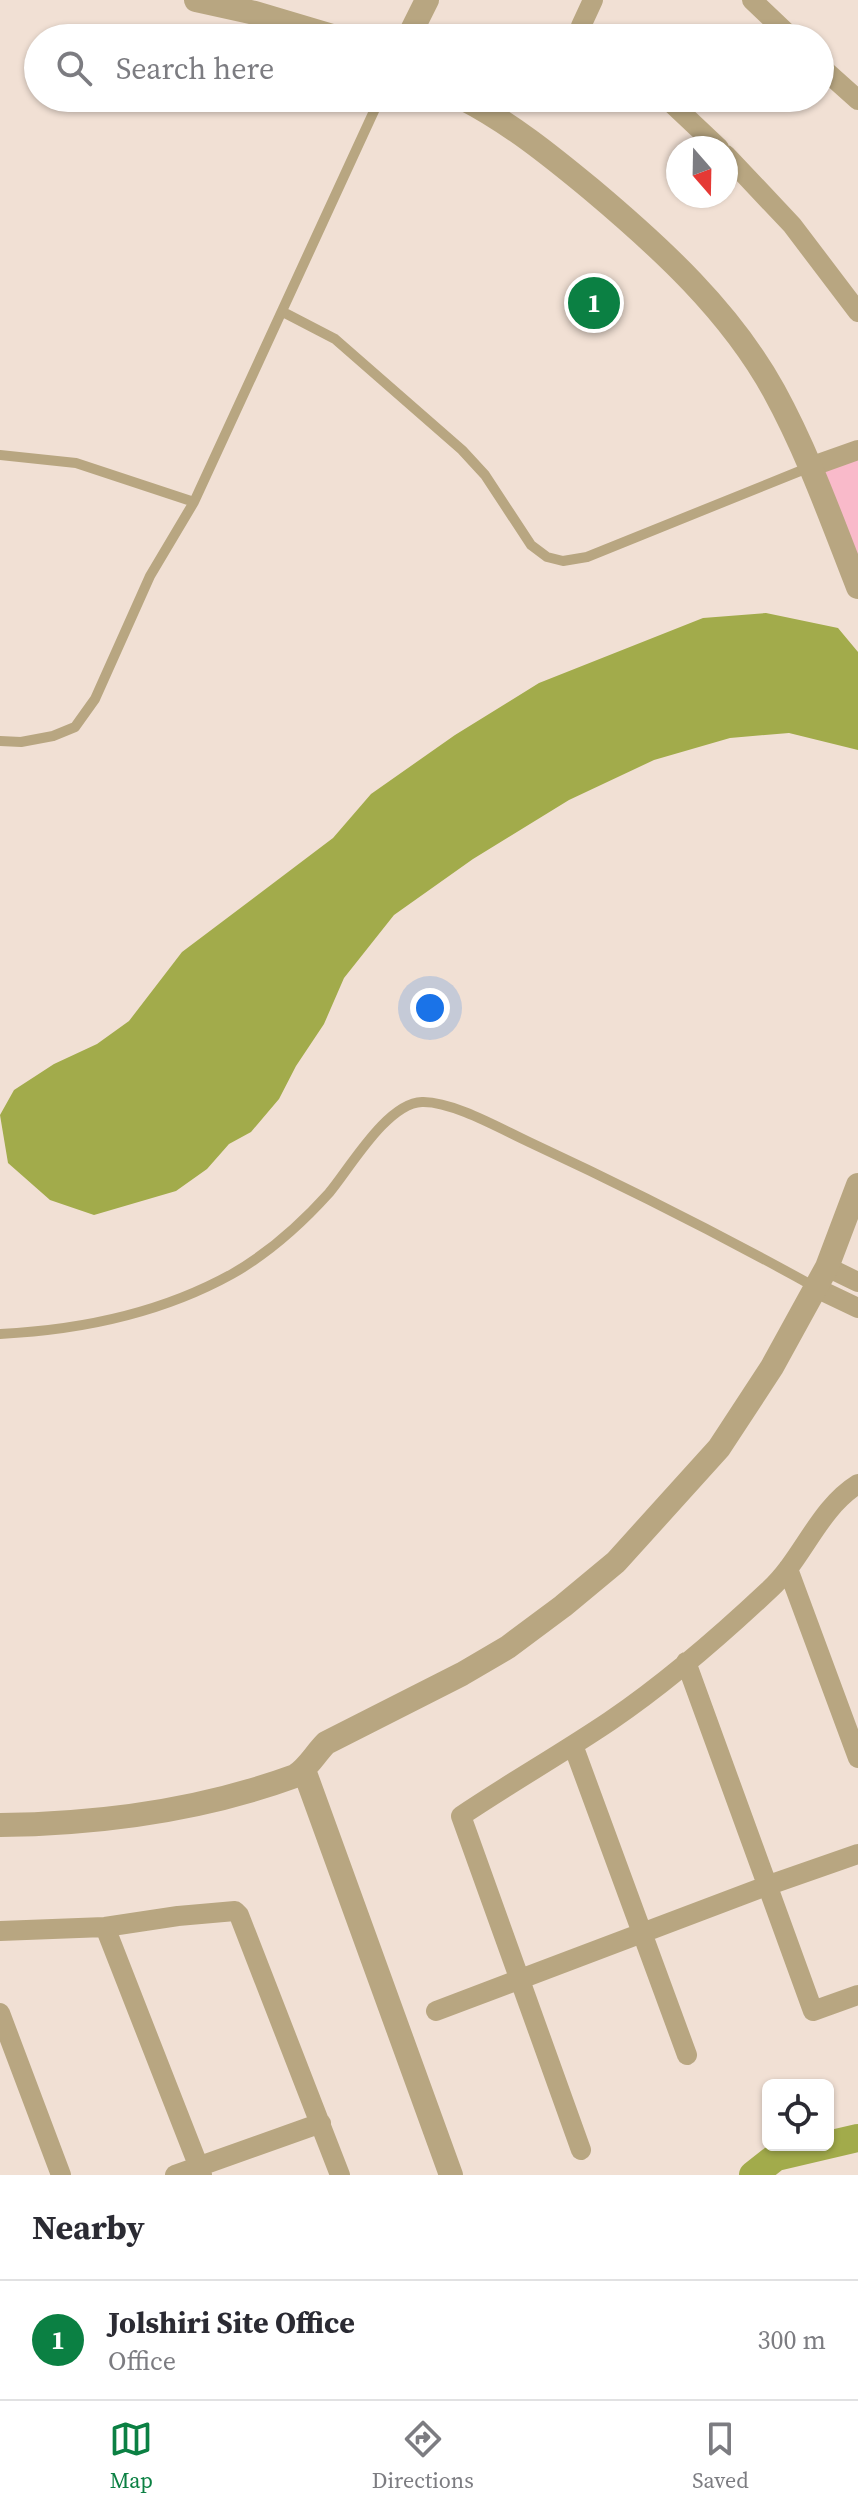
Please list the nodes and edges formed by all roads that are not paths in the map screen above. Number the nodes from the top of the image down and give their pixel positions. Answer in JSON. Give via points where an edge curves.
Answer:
{"nodes":[{"id":1,"x":196,"y":0,"type":"edge"},
{"id":2,"x":427,"y":0,"type":"edge"},
{"id":3,"x":593,"y":0,"type":"edge"},
{"id":4,"x":752,"y":0,"type":"edge"},
{"id":5,"x":292,"y":24,"type":"edge"},
{"id":6,"x":415,"y":24,"type":"edge"},
{"id":7,"x":582,"y":24,"type":"edge"},
{"id":8,"x":777,"y":24,"type":"edge"},
{"id":9,"x":834,"y":75,"type":"edge"},
{"id":10,"x":856,"y":90,"type":"edge"},
{"id":11,"x":374,"y":112,"type":"edge"},
{"id":12,"x":485,"y":112,"type":"edge"},
{"id":13,"x":681,"y":112,"type":"edge"},
{"id":14,"x":706,"y":136,"type":"edge"},
{"id":15,"x":738,"y":168,"type":"edge"},
{"id":16,"x":283,"y":312,"type":"junction"},
{"id":17,"x":858,"y":312,"type":"edge"},
{"id":18,"x":858,"y":450,"type":"edge"},
{"id":19,"x":0,"y":455,"type":"edge"},
{"id":20,"x":810,"y":467,"type":"junction"},
{"id":21,"x":194,"y":502,"type":"junction"},
{"id":22,"x":858,"y":587,"type":"edge"},
{"id":23,"x":0,"y":741,"type":"edge"},
{"id":24,"x":858,"y":1185,"type":"edge"},
{"id":25,"x":822,"y":1278,"type":"junction"},
{"id":26,"x":858,"y":1282,"type":"edge"},
{"id":27,"x":858,"y":1308,"type":"edge"},
{"id":28,"x":0,"y":1334,"type":"edge"},
{"id":29,"x":858,"y":1484,"type":"edge"},
{"id":30,"x":788,"y":1569,"type":"junction"},
{"id":31,"x":686,"y":1662,"type":"junction"},
{"id":32,"x":573,"y":1745,"type":"junction"},
{"id":33,"x":858,"y":1758,"type":"edge"},
{"id":34,"x":304,"y":1770,"type":"junction"},
{"id":35,"x":0,"y":1825,"type":"edge"},
{"id":36,"x":858,"y":1854,"type":"edge"},
{"id":37,"x":769,"y":1885,"type":"junction"},
{"id":38,"x":105,"y":1927,"type":"junction"},
{"id":39,"x":0,"y":1931,"type":"edge"},
{"id":40,"x":641,"y":1933,"type":"junction"},
{"id":41,"x":521,"y":1978,"type":"junction"},
{"id":42,"x":858,"y":1995,"type":"edge"},
{"id":43,"x":436,"y":2011,"type":"dead end"},
{"id":44,"x":0,"y":2013,"type":"edge"},
{"id":45,"x":687,"y":2055,"type":"dead end"},
{"id":46,"x":321,"y":2123,"type":"junction"},
{"id":47,"x":581,"y":2150,"type":"dead end"},
{"id":48,"x":200,"y":2171,"type":"edge"},
{"id":49,"x":61,"y":2175,"type":"edge"},
{"id":50,"x":175,"y":2175,"type":"edge"},
{"id":51,"x":340,"y":2175,"type":"edge"},
{"id":52,"x":451,"y":2175,"type":"edge"}],
"edges":[{"from":1,"to":5,"type":"street"},
{"from":2,"to":6,"type":"street"},
{"from":3,"to":7,"type":"street"},
{"from":4,"to":8,"type":"street"},
{"from":9,"to":10,"type":"street"},
{"from":11,"to":16,"type":"lane"},
{"from":12,"to":20,"type":"street","via":[[555,159],[702,292],[773,390]]},
{"from":13,"to":14,"type":"street"},
{"from":15,"to":17,"type":"street","via":[[792,225]]},
{"from":16,"to":20,"type":"lane","via":[[335,339],[462,450],[531,545],[547,557],[587,557]]},
{"from":16,"to":21,"type":"lane"},
{"from":18,"to":20,"type":"street"},
{"from":19,"to":21,"type":"lane","via":[[76,463]]},
{"from":20,"to":22,"type":"street"},
{"from":21,"to":23,"type":"lane","via":[[150,576],[95,699],[75,727],[21,742]]},
{"from":24,"to":25,"type":"street"},
{"from":25,"to":26,"type":"street"},
{"from":25,"to":27,"type":"street"},
{"from":25,"to":28,"type":"lane","via":[[741,1246],[473,1116],[421,1102],[394,1113],[304,1218],[233,1273],[185,1297],[118,1320]]},
{"from":25,"to":34,"type":"street","via":[[719,1448],[616,1562],[508,1647],[326,1743]]},
{"from":29,"to":30,"type":"street","via":[[829,1510]]},
{"from":30,"to":31,"type":"street"},
{"from":30,"to":33,"type":"street"},
{"from":31,"to":32,"type":"street"},
{"from":31,"to":37,"type":"street"},
{"from":32,"to":40,"type":"street"},
{"from":32,"to":41,"type":"street","via":[[461,1816]]},
{"from":34,"to":35,"type":"street","via":[[229,1796],[138,1815]]},
{"from":34,"to":52,"type":"street"},
{"from":36,"to":37,"type":"street"},
{"from":37,"to":40,"type":"street"},
{"from":37,"to":42,"type":"street","via":[[813,2011]]},
{"from":38,"to":39,"type":"street"},
{"from":38,"to":46,"type":"street","via":[[235,1911]]},
{"from":38,"to":48,"type":"street"},
{"from":40,"to":41,"type":"street"},
{"from":40,"to":45,"type":"street"},
{"from":41,"to":43,"type":"street"},
{"from":41,"to":47,"type":"street"},
{"from":44,"to":49,"type":"street"},
{"from":46,"to":48,"type":"street"},
{"from":46,"to":51,"type":"street"},
{"from":48,"to":50,"type":"street"}]}
